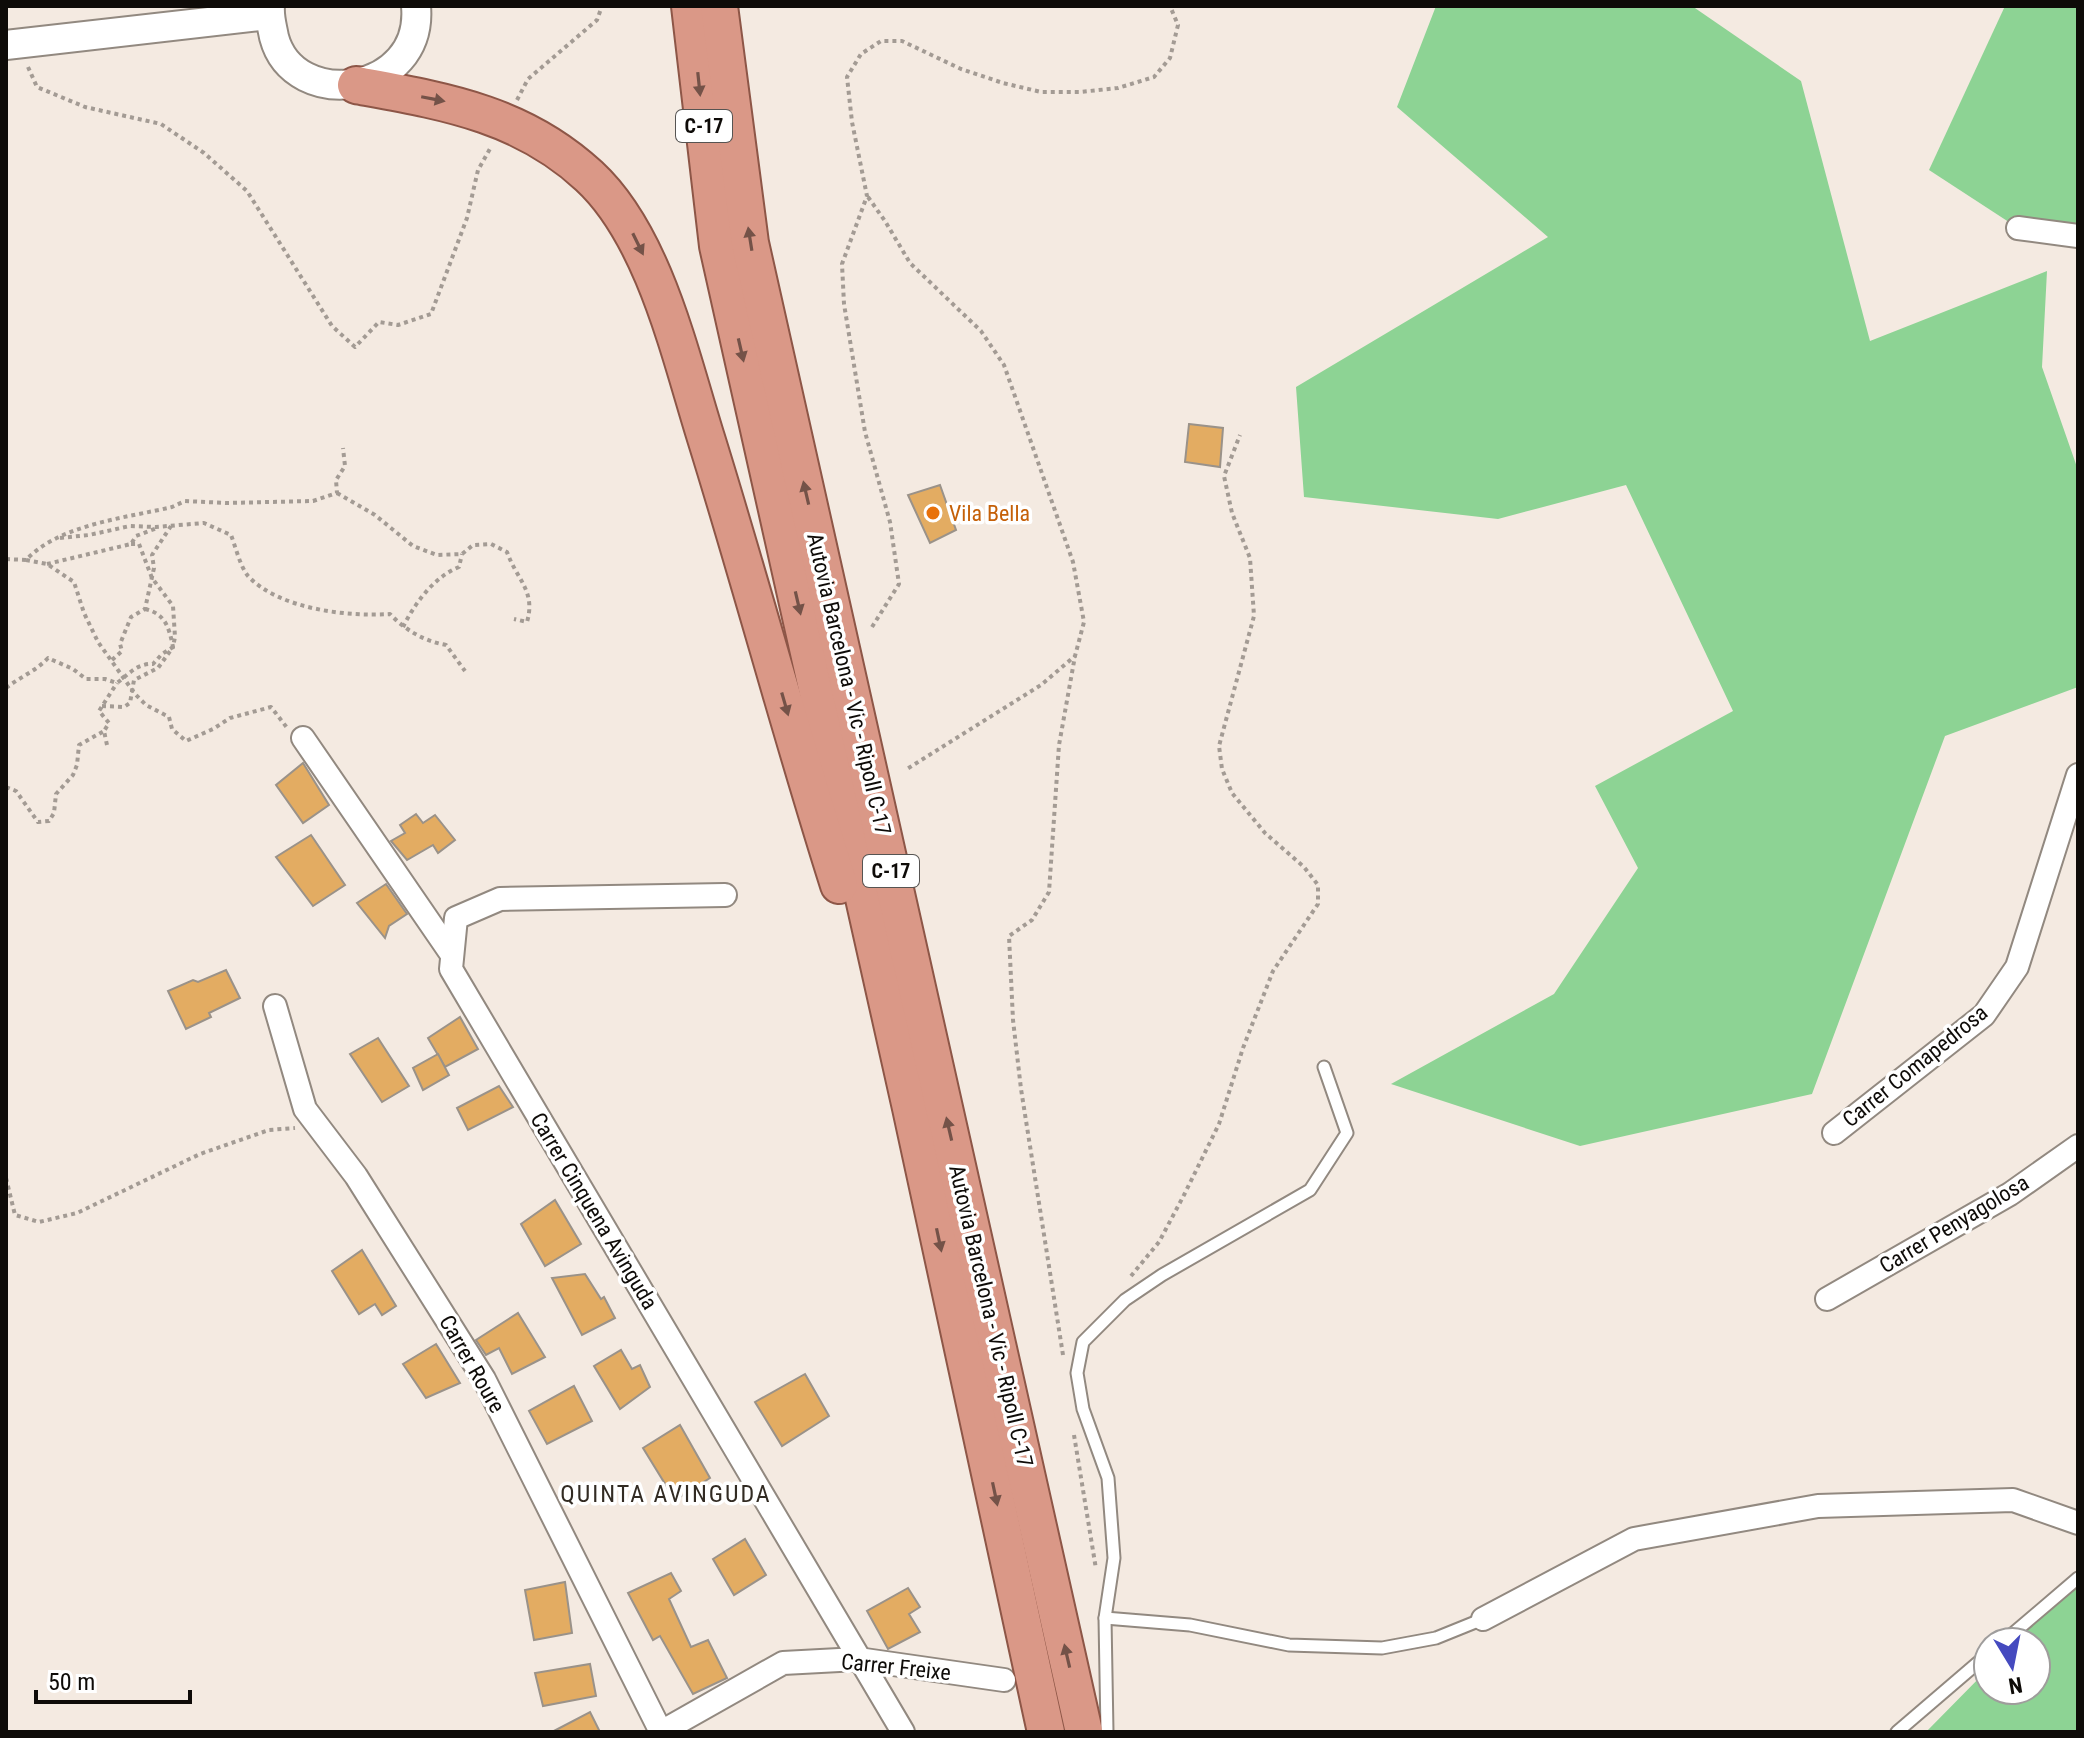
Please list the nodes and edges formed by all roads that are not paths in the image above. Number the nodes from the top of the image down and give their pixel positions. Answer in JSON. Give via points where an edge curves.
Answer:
{"nodes":[{"id":1,"x":416,"y":6,"type":"edge"},
{"id":2,"x":690,"y":6,"type":"edge"},
{"id":3,"x":719,"y":6,"type":"edge"},
{"id":4,"x":270,"y":10,"type":"edge"},
{"id":5,"x":11,"y":44,"type":"edge"},
{"id":6,"x":356,"y":85,"type":"junction"},
{"id":7,"x":2018,"y":228,"type":"dead end"},
{"id":8,"x":2078,"y":236,"type":"edge"},
{"id":9,"x":303,"y":738,"type":"road end"},
{"id":10,"x":2078,"y":775,"type":"edge"},
{"id":11,"x":725,"y":895,"type":"dead end"},
{"id":12,"x":452,"y":955,"type":"junction"},
{"id":13,"x":275,"y":1006,"type":"dead end"},
{"id":14,"x":1324,"y":1067,"type":"dead end"},
{"id":15,"x":911,"y":1108,"type":"junction"},
{"id":16,"x":1834,"y":1133,"type":"dead end"},
{"id":17,"x":2078,"y":1146,"type":"edge"},
{"id":18,"x":1827,"y":1299,"type":"dead end"},
{"id":19,"x":2078,"y":1523,"type":"edge"},
{"id":20,"x":2078,"y":1578,"type":"edge"},
{"id":21,"x":1105,"y":1618,"type":"junction"},
{"id":22,"x":1483,"y":1619,"type":"joint"},
{"id":23,"x":2022,"y":1626,"type":"edge"},
{"id":24,"x":858,"y":1659,"type":"junction"},
{"id":25,"x":1972,"y":1668,"type":"edge"},
{"id":26,"x":1004,"y":1680,"type":"dead end"},
{"id":27,"x":661,"y":1732,"type":"edge"},
{"id":28,"x":903,"y":1732,"type":"edge"},
{"id":29,"x":1046,"y":1732,"type":"edge"},
{"id":30,"x":1084,"y":1732,"type":"edge"},
{"id":31,"x":1107,"y":1732,"type":"edge"},
{"id":32,"x":1897,"y":1732,"type":"edge"}],
"edges":[{"from":1,"to":6,"type":"street","via":[[418,22],[407,51],[385,74]]},
{"from":2,"to":15,"type":"highway","name":"Autovia Barcelona - Vic - Ripoll C-17","number":"C-17","one_way":true,"via":[[718,246]]},
{"from":30,"to":3,"type":"highway","name":"Autovia Barcelona - Vic - Ripoll C-17","number":"C-17","one_way":true,"via":[[750,243]]},
{"from":4,"to":5,"type":"street"},
{"from":4,"to":6,"type":"street","via":[[277,46],[297,70],[325,84]]},
{"from":6,"to":15,"type":"highway","one_way":true,"via":[[452,103],[505,121],[590,177],[629,227],[658,285]]},
{"from":7,"to":8,"type":"street"},
{"from":9,"to":12,"type":"street"},
{"from":10,"to":16,"type":"street","name":"Carrer Comapedrosa","via":[[2017,967],[1984,1015]]},
{"from":11,"to":12,"type":"street","name":"Carrer Cinquena Avinguda","via":[[500,899],[456,918]]},
{"from":12,"to":24,"type":"street","name":"Carrer Cinquena Avinguda","via":[[451,969]]},
{"from":13,"to":27,"type":"street","name":"Carrer Roure","via":[[305,1109],[356,1176],[484,1379]]},
{"from":14,"to":21,"type":"lane","via":[[1347,1133],[1310,1190],[1162,1275],[1125,1300],[1083,1342],[1077,1373],[1083,1409],[1108,1478],[1114,1558]]},
{"from":15,"to":29,"type":"highway","name":"Autovia Barcelona - Vic - Ripoll C-17","number":"C-17","one_way":true},
{"from":17,"to":18,"type":"street","name":"Carrer Penyagolosa","via":[[2010,1194]]},
{"from":19,"to":22,"type":"street","via":[[2013,1500],[1818,1506],[1634,1539]]},
{"from":20,"to":23,"type":"lane"},
{"from":21,"to":22,"type":"lane","via":[[1190,1625],[1289,1645],[1382,1648],[1436,1638]]},
{"from":21,"to":31,"type":"lane"},
{"from":24,"to":26,"type":"street","name":"Carrer Freixe"},
{"from":24,"to":27,"type":"street","name":"Carrer Freixe","via":[[783,1663]]},
{"from":24,"to":28,"type":"street","name":"Carrer Cinquena Avinguda"},
{"from":25,"to":32,"type":"lane"}]}
